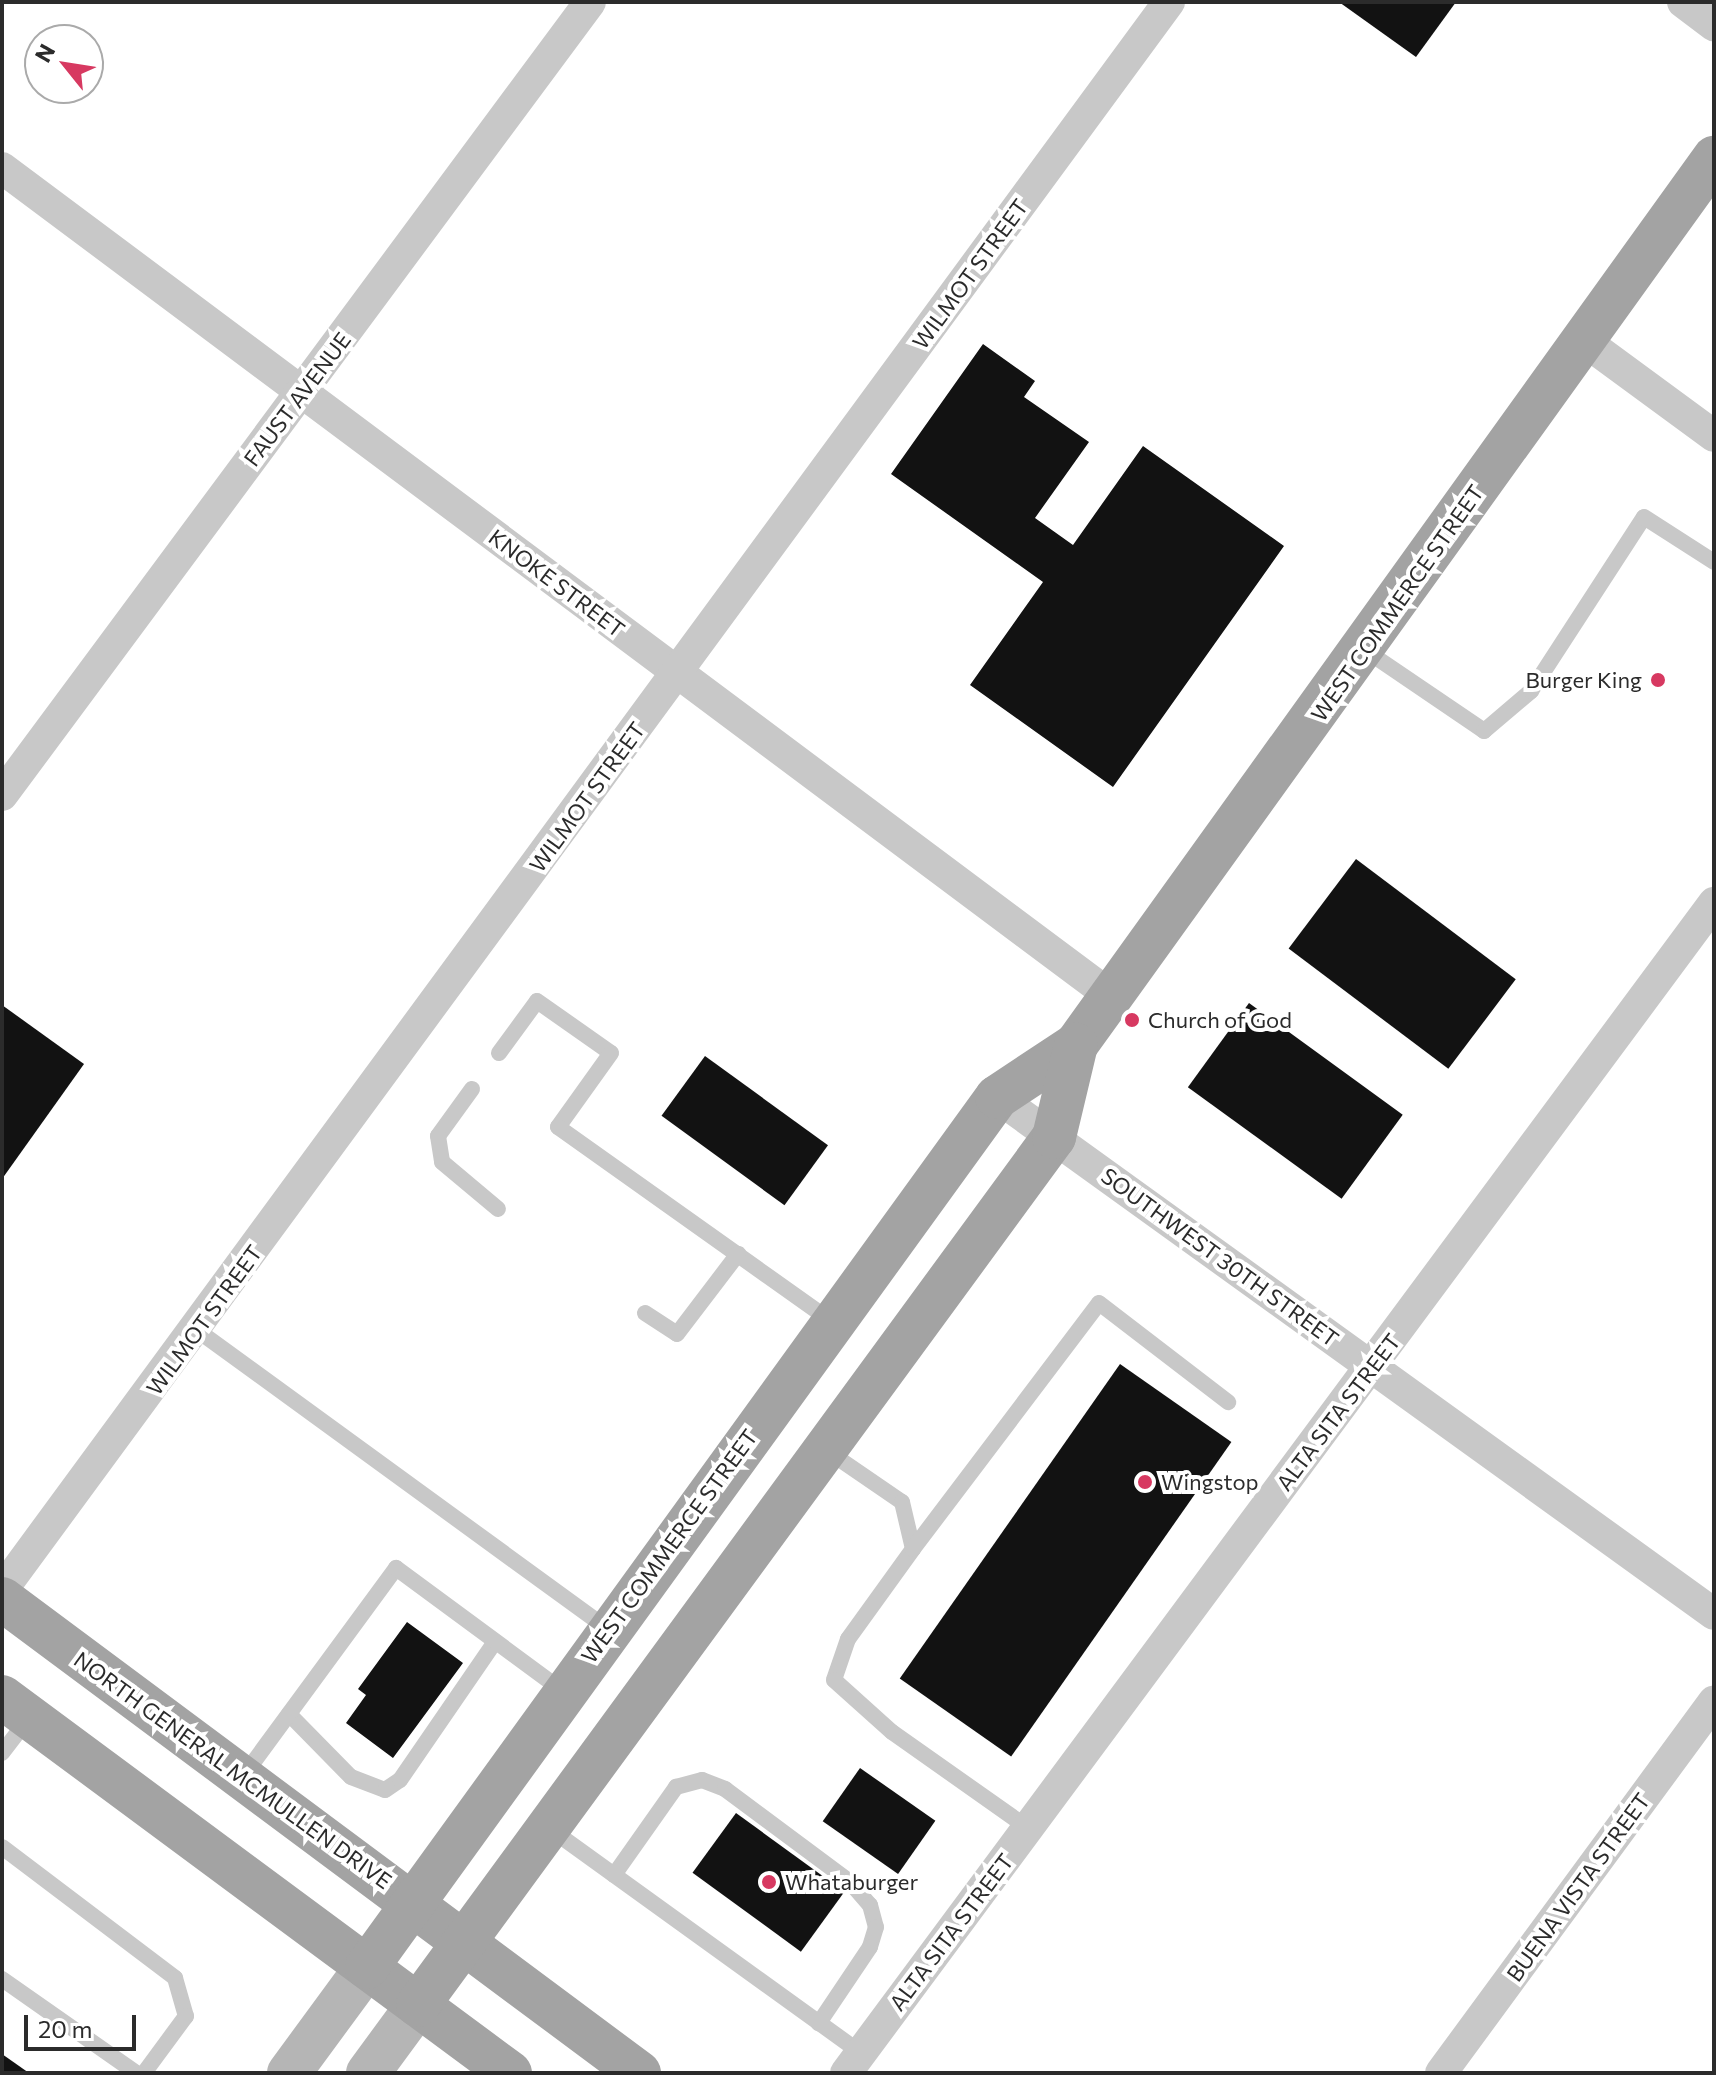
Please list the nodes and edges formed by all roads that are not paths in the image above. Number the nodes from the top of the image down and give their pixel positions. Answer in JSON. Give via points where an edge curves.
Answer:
{"nodes":[{"id":1,"x":590,"y":2,"type":"edge"},
{"id":2,"x":1169,"y":2,"type":"edge"},
{"id":3,"x":1683,"y":2,"type":"edge"},
{"id":4,"x":1714,"y":25,"type":"edge"},
{"id":5,"x":1714,"y":158,"type":"edge"},
{"id":6,"x":2,"y":168,"type":"edge"},
{"id":7,"x":1582,"y":339,"type":"junction"},
{"id":8,"x":303,"y":391,"type":"junction"},
{"id":9,"x":1714,"y":436,"type":"edge"},
{"id":10,"x":1714,"y":562,"type":"edge"},
{"id":11,"x":1365,"y":650,"type":"junction"},
{"id":12,"x":677,"y":674,"type":"junction"},
{"id":13,"x":2,"y":795,"type":"edge"},
{"id":14,"x":1714,"y":903,"type":"edge"},
{"id":15,"x":1112,"y":997,"type":"junction"},
{"id":16,"x":1076,"y":1045,"type":"junction"},
{"id":17,"x":499,"y":1053,"type":"dead end"},
{"id":18,"x":472,"y":1089,"type":"dead end"},
{"id":19,"x":997,"y":1097,"type":"junction"},
{"id":20,"x":1054,"y":1137,"type":"junction"},
{"id":21,"x":498,"y":1209,"type":"dead end"},
{"id":22,"x":738,"y":1254,"type":"junction"},
{"id":23,"x":645,"y":1313,"type":"dead end"},
{"id":24,"x":833,"y":1322,"type":"junction"},
{"id":25,"x":197,"y":1330,"type":"junction"},
{"id":26,"x":1372,"y":1367,"type":"junction"},
{"id":27,"x":1228,"y":1402,"type":"dead end"},
{"id":28,"x":825,"y":1449,"type":"junction"},
{"id":29,"x":913,"y":1549,"type":"junction"},
{"id":30,"x":2,"y":1590,"type":"edge"},
{"id":31,"x":2,"y":1599,"type":"edge"},
{"id":32,"x":1714,"y":1614,"type":"edge"},
{"id":33,"x":608,"y":1629,"type":"junction"},
{"id":34,"x":495,"y":1642,"type":"junction"},
{"id":35,"x":563,"y":1692,"type":"junction"},
{"id":36,"x":1714,"y":1701,"type":"edge"},
{"id":37,"x":16,"y":1707,"type":"edge"},
{"id":38,"x":289,"y":1714,"type":"junction"},
{"id":39,"x":2,"y":1753,"type":"edge"},
{"id":40,"x":243,"y":1777,"type":"junction"},
{"id":41,"x":548,"y":1827,"type":"junction"},
{"id":42,"x":1028,"y":1828,"type":"junction"},
{"id":43,"x":2,"y":1847,"type":"edge"},
{"id":44,"x":614,"y":1875,"type":"junction"},
{"id":45,"x":414,"y":1902,"type":"junction"},
{"id":46,"x":465,"y":1940,"type":"junction"},
{"id":47,"x":367,"y":1967,"type":"junction"},
{"id":48,"x":2,"y":1979,"type":"edge"},
{"id":49,"x":418,"y":2005,"type":"junction"},
{"id":50,"x":819,"y":2023,"type":"junction"},
{"id":51,"x":853,"y":2063,"type":"edge"},
{"id":52,"x":136,"y":2073,"type":"edge"},
{"id":53,"x":144,"y":2073,"type":"edge"},
{"id":54,"x":289,"y":2073,"type":"edge"},
{"id":55,"x":368,"y":2073,"type":"edge"},
{"id":56,"x":510,"y":2073,"type":"edge"},
{"id":57,"x":639,"y":2073,"type":"edge"},
{"id":58,"x":1441,"y":2073,"type":"edge"}],
"edges":[{"from":1,"to":8,"type":"street","name":"FAUST AVENUE"},
{"from":2,"to":12,"type":"street","name":"WILMOT STREET"},
{"from":3,"to":4,"type":"street"},
{"from":5,"to":7,"type":"main road","name":"WEST COMMERCE STREET"},
{"from":6,"to":8,"type":"street","name":"KNOKE STREET"},
{"from":7,"to":9,"type":"street"},
{"from":7,"to":11,"type":"main road","name":"WEST COMMERCE STREET"},
{"from":8,"to":12,"type":"street","name":"KNOKE STREET"},
{"from":8,"to":13,"type":"street","name":"FAUST AVENUE"},
{"from":10,"to":11,"type":"lane","via":[[1644,517],[1531,691],[1484,731]]},
{"from":11,"to":15,"type":"main road","name":"WEST COMMERCE STREET"},
{"from":12,"to":15,"type":"street","name":"KNOKE STREET"},
{"from":12,"to":25,"type":"street","name":"WILMOT STREET"},
{"from":14,"to":26,"type":"street","name":"ALTA SITA STREET"},
{"from":15,"to":16,"type":"main road","name":"WEST COMMERCE STREET"},
{"from":16,"to":19,"type":"main road","name":"WEST COMMERCE STREET"},
{"from":16,"to":20,"type":"main road","name":"WEST COMMERCE STREET"},
{"from":17,"to":22,"type":"lane","via":[[537,1001],[611,1053],[558,1127]]},
{"from":18,"to":21,"type":"lane","via":[[438,1136],[442,1162],[463,1186]]},
{"from":19,"to":20,"type":"street","name":"SOUTHWEST 30TH STREET"},
{"from":19,"to":24,"type":"main road","name":"WEST COMMERCE STREET"},
{"from":20,"to":26,"type":"street","name":"SOUTHWEST 30TH STREET"},
{"from":20,"to":28,"type":"main road","name":"WEST COMMERCE STREET"},
{"from":22,"to":23,"type":"lane","via":[[677,1334]]},
{"from":22,"to":24,"type":"lane"},
{"from":24,"to":33,"type":"main road","name":"WEST COMMERCE STREET"},
{"from":25,"to":30,"type":"street","name":"WILMOT STREET"},
{"from":25,"to":33,"type":"lane"},
{"from":26,"to":32,"type":"street","name":"SOUTHWEST 30TH STREET"},
{"from":26,"to":42,"type":"street","name":"ALTA SITA STREET"},
{"from":27,"to":29,"type":"lane","via":[[1099,1303]]},
{"from":28,"to":29,"type":"lane","via":[[902,1502]]},
{"from":28,"to":41,"type":"main road","name":"WEST COMMERCE STREET"},
{"from":29,"to":42,"type":"lane","via":[[848,1639],[834,1680],[892,1732]]},
{"from":31,"to":40,"type":"main road","name":"NORTH GENERAL MCMULLEN DRIVE"},
{"from":33,"to":35,"type":"main road","name":"WEST COMMERCE STREET"},
{"from":34,"to":35,"type":"lane"},
{"from":34,"to":38,"type":"lane","via":[[396,1568]]},
{"from":34,"to":38,"type":"lane","via":[[400,1780],[385,1790],[351,1777]]},
{"from":35,"to":45,"type":"main road","name":"WEST COMMERCE STREET"},
{"from":36,"to":58,"type":"street","name":"BUENA VISTA STREET"},
{"from":37,"to":39,"type":"lane"},
{"from":37,"to":47,"type":"main road"},
{"from":38,"to":40,"type":"lane"},
{"from":40,"to":45,"type":"main road","name":"NORTH GENERAL MCMULLEN DRIVE"},
{"from":41,"to":44,"type":"lane"},
{"from":41,"to":46,"type":"main road","name":"WEST COMMERCE STREET"},
{"from":42,"to":51,"type":"street","name":"ALTA SITA STREET"},
{"from":43,"to":53,"type":"lane","via":[[175,1978],[186,2016]]},
{"from":44,"to":50,"type":"lane"},
{"from":44,"to":50,"type":"lane","via":[[676,1787],[702,1780],[725,1789],[849,1881],[870,1905],[876,1927],[870,1947]]},
{"from":45,"to":46,"type":"main road","name":"NORTH GENERAL MCMULLEN DRIVE"},
{"from":45,"to":47,"type":"main road","name":"WEST COMMERCE STREET"},
{"from":46,"to":49,"type":"main road","name":"WEST COMMERCE STREET"},
{"from":46,"to":57,"type":"main road","name":"NORTH GENERAL MCMULLEN DRIVE"},
{"from":47,"to":49,"type":"main road"},
{"from":47,"to":54,"type":"main road","name":"WEST COMMERCE STREET"},
{"from":48,"to":52,"type":"lane"},
{"from":49,"to":55,"type":"main road","name":"WEST COMMERCE STREET"},
{"from":49,"to":56,"type":"main road"},
{"from":50,"to":51,"type":"lane"}]}
